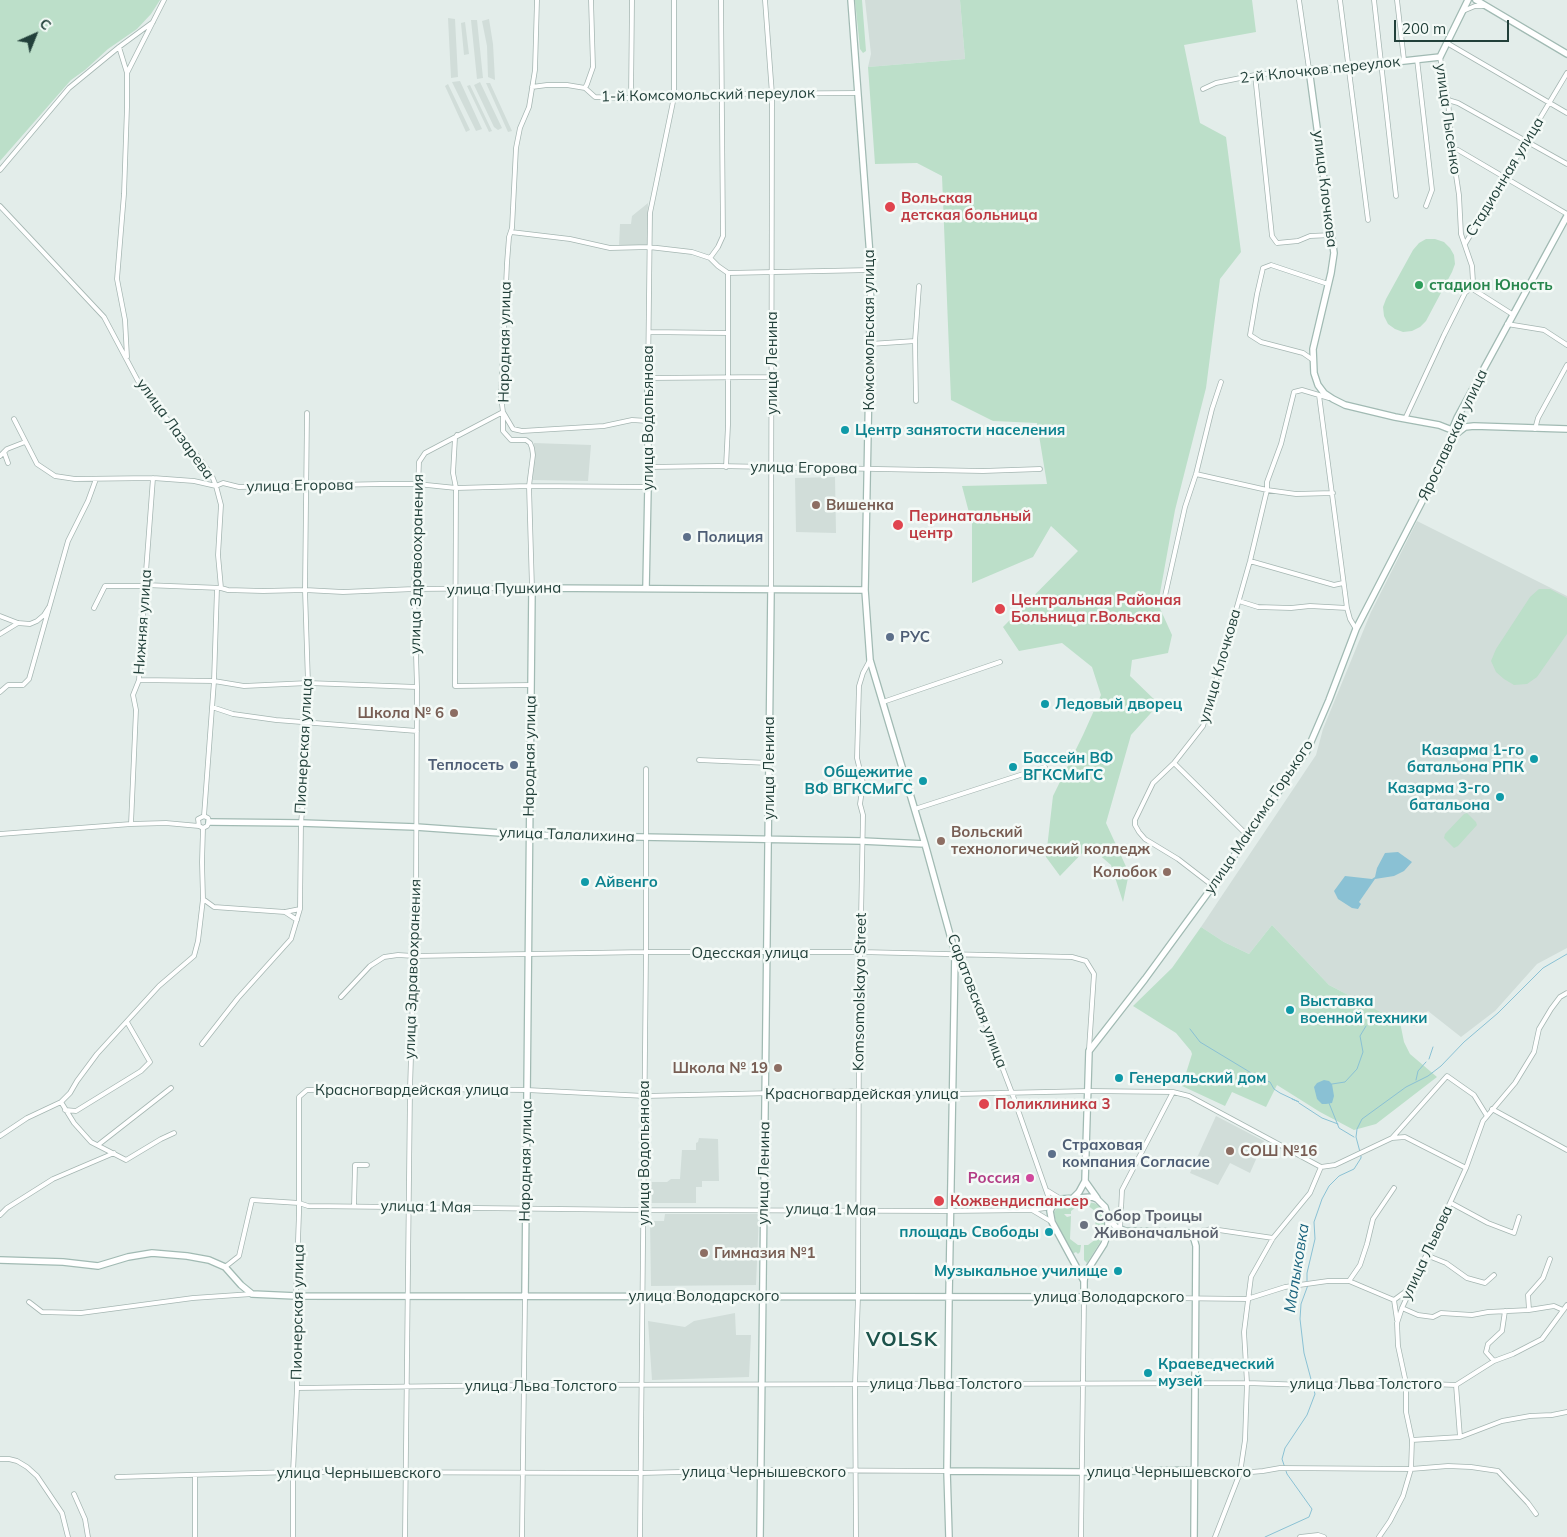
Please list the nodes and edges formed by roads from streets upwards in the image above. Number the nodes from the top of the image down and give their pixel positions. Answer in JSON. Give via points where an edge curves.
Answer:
{"nodes":[{"id":1,"x":166,"y":0,"type":"edge"},
{"id":2,"x":537,"y":0,"type":"edge"},
{"id":3,"x":591,"y":0,"type":"edge"},
{"id":4,"x":632,"y":0,"type":"edge"},
{"id":5,"x":674,"y":0,"type":"edge"},
{"id":6,"x":721,"y":0,"type":"edge"},
{"id":7,"x":764,"y":0,"type":"edge"},
{"id":8,"x":851,"y":0,"type":"edge"},
{"id":9,"x":1299,"y":0,"type":"edge"},
{"id":10,"x":1340,"y":0,"type":"edge"},
{"id":11,"x":1374,"y":0,"type":"edge"},
{"id":12,"x":1397,"y":0,"type":"edge"},
{"id":13,"x":1468,"y":0,"type":"edge"},
{"id":14,"x":1476,"y":0,"type":"edge"},
{"id":15,"x":1486,"y":6,"type":"junction"},
{"id":16,"x":1463,"y":11,"type":"junction"},
{"id":17,"x":153,"y":22,"type":"junction"},
{"id":18,"x":1447,"y":43,"type":"junction"},
{"id":19,"x":119,"y":47,"type":"junction"},
{"id":20,"x":1567,"y":54,"type":"edge"},
{"id":21,"x":1440,"y":56,"type":"junction"},
{"id":22,"x":1417,"y":59,"type":"junction"},
{"id":23,"x":1404,"y":60,"type":"junction"},
{"id":24,"x":1381,"y":63,"type":"junction"},
{"id":25,"x":1348,"y":67,"type":"junction"},
{"id":26,"x":1309,"y":70,"type":"junction"},
{"id":27,"x":1567,"y":72,"type":"edge"},
{"id":28,"x":127,"y":73,"type":"junction"},
{"id":29,"x":1255,"y":75,"type":"junction"},
{"id":30,"x":532,"y":87,"type":"junction"},
{"id":31,"x":585,"y":88,"type":"junction"},
{"id":32,"x":1203,"y":89,"type":"dead end"},
{"id":33,"x":858,"y":93,"type":"junction"},
{"id":34,"x":722,"y":94,"type":"junction"},
{"id":35,"x":772,"y":94,"type":"junction"},
{"id":36,"x":674,"y":97,"type":"junction"},
{"id":37,"x":631,"y":98,"type":"junction"},
{"id":38,"x":1448,"y":100,"type":"junction"},
{"id":39,"x":1550,"y":102,"type":"junction"},
{"id":40,"x":1567,"y":113,"type":"edge"},
{"id":41,"x":1526,"y":140,"type":"junction"},
{"id":42,"x":1452,"y":149,"type":"junction"},
{"id":43,"x":1567,"y":164,"type":"edge"},
{"id":44,"x":0,"y":170,"type":"edge"},
{"id":45,"x":1504,"y":176,"type":"junction"},
{"id":46,"x":1396,"y":196,"type":"dead end"},
{"id":47,"x":0,"y":206,"type":"edge"},
{"id":48,"x":1426,"y":206,"type":"dead end"},
{"id":49,"x":1567,"y":215,"type":"edge"},
{"id":50,"x":1368,"y":220,"type":"dead end"},
{"id":51,"x":511,"y":232,"type":"junction"},
{"id":52,"x":1332,"y":235,"type":"junction"},
{"id":53,"x":1464,"y":244,"type":"junction"},
{"id":54,"x":649,"y":247,"type":"junction"},
{"id":55,"x":710,"y":258,"type":"junction"},
{"id":56,"x":871,"y":270,"type":"junction"},
{"id":57,"x":772,"y":272,"type":"junction"},
{"id":58,"x":728,"y":273,"type":"junction"},
{"id":59,"x":1328,"y":284,"type":"junction"},
{"id":60,"x":919,"y":286,"type":"dead end"},
{"id":61,"x":1470,"y":288,"type":"junction"},
{"id":62,"x":1512,"y":314,"type":"junction"},
{"id":63,"x":1507,"y":324,"type":"junction"},
{"id":64,"x":649,"y":332,"type":"junction"},
{"id":65,"x":728,"y":334,"type":"junction"},
{"id":66,"x":915,"y":341,"type":"junction"},
{"id":67,"x":870,"y":344,"type":"junction"},
{"id":68,"x":1567,"y":345,"type":"edge"},
{"id":69,"x":127,"y":360,"type":"junction"},
{"id":70,"x":1313,"y":360,"type":"junction"},
{"id":71,"x":1567,"y":365,"type":"edge"},
{"id":72,"x":728,"y":377,"type":"junction"},
{"id":73,"x":772,"y":377,"type":"junction"},
{"id":74,"x":648,"y":378,"type":"junction"},
{"id":75,"x":1221,"y":382,"type":"dead end"},
{"id":76,"x":1318,"y":385,"type":"junction"},
{"id":77,"x":1319,"y":396,"type":"junction"},
{"id":78,"x":1333,"y":400,"type":"junction"},
{"id":79,"x":916,"y":401,"type":"dead end"},
{"id":80,"x":503,"y":412,"type":"junction"},
{"id":81,"x":307,"y":413,"type":"dead end"},
{"id":82,"x":14,"y":419,"type":"dead end"},
{"id":83,"x":1405,"y":419,"type":"junction"},
{"id":84,"x":648,"y":420,"type":"junction"},
{"id":85,"x":1535,"y":429,"type":"junction"},
{"id":86,"x":1567,"y":430,"type":"edge"},
{"id":87,"x":1455,"y":431,"type":"junction"},
{"id":88,"x":459,"y":434,"type":"junction"},
{"id":89,"x":25,"y":442,"type":"junction"},
{"id":90,"x":4,"y":452,"type":"junction"},
{"id":91,"x":0,"y":456,"type":"edge"},
{"id":92,"x":8,"y":463,"type":"dead end"},
{"id":93,"x":648,"y":467,"type":"junction"},
{"id":94,"x":726,"y":467,"type":"junction"},
{"id":95,"x":771,"y":467,"type":"junction"},
{"id":96,"x":867,"y":469,"type":"junction"},
{"id":97,"x":1040,"y":469,"type":"dead end"},
{"id":98,"x":1196,"y":474,"type":"junction"},
{"id":99,"x":153,"y":478,"type":"junction"},
{"id":100,"x":96,"y":479,"type":"junction"},
{"id":101,"x":417,"y":484,"type":"junction"},
{"id":102,"x":216,"y":486,"type":"junction"},
{"id":103,"x":529,"y":486,"type":"junction"},
{"id":104,"x":307,"y":487,"type":"junction"},
{"id":105,"x":648,"y":487,"type":"junction"},
{"id":106,"x":456,"y":488,"type":"junction"},
{"id":107,"x":1267,"y":490,"type":"junction"},
{"id":108,"x":1333,"y":493,"type":"junction"},
{"id":109,"x":1250,"y":561,"type":"junction"},
{"id":110,"x":1343,"y":583,"type":"junction"},
{"id":111,"x":145,"y":586,"type":"junction"},
{"id":112,"x":219,"y":588,"type":"junction"},
{"id":113,"x":532,"y":588,"type":"junction"},
{"id":114,"x":646,"y":588,"type":"junction"},
{"id":115,"x":414,"y":589,"type":"junction"},
{"id":116,"x":454,"y":589,"type":"junction"},
{"id":117,"x":305,"y":590,"type":"junction"},
{"id":118,"x":771,"y":590,"type":"junction"},
{"id":119,"x":865,"y":590,"type":"junction"},
{"id":120,"x":1165,"y":596,"type":"dead end"},
{"id":121,"x":52,"y":600,"type":"junction"},
{"id":122,"x":1239,"y":601,"type":"junction"},
{"id":123,"x":94,"y":608,"type":"dead end"},
{"id":124,"x":1347,"y":608,"type":"junction"},
{"id":125,"x":0,"y":616,"type":"edge"},
{"id":126,"x":18,"y":623,"type":"junction"},
{"id":127,"x":1356,"y":629,"type":"junction"},
{"id":128,"x":0,"y":634,"type":"edge"},
{"id":129,"x":870,"y":660,"type":"junction"},
{"id":130,"x":1000,"y":662,"type":"dead end"},
{"id":131,"x":140,"y":680,"type":"junction"},
{"id":132,"x":214,"y":682,"type":"junction"},
{"id":133,"x":308,"y":683,"type":"junction"},
{"id":134,"x":531,"y":684,"type":"junction"},
{"id":135,"x":417,"y":687,"type":"junction"},
{"id":136,"x":0,"y":692,"type":"edge"},
{"id":137,"x":883,"y":702,"type":"junction"},
{"id":138,"x":212,"y":707,"type":"junction"},
{"id":139,"x":308,"y":723,"type":"junction"},
{"id":140,"x":417,"y":731,"type":"junction"},
{"id":141,"x":699,"y":760,"type":"dead end"},
{"id":142,"x":769,"y":763,"type":"junction"},
{"id":143,"x":1174,"y":763,"type":"junction"},
{"id":144,"x":1045,"y":767,"type":"dead end"},
{"id":145,"x":646,"y":768,"type":"dead end"},
{"id":146,"x":915,"y":809,"type":"junction"},
{"id":147,"x":204,"y":816,"type":"junction"},
{"id":148,"x":209,"y":822,"type":"junction"},
{"id":149,"x":301,"y":823,"type":"junction"},
{"id":150,"x":131,"y":824,"type":"junction"},
{"id":151,"x":201,"y":827,"type":"junction"},
{"id":152,"x":416,"y":827,"type":"junction"},
{"id":153,"x":0,"y":834,"type":"edge"},
{"id":154,"x":529,"y":835,"type":"junction"},
{"id":155,"x":1248,"y":836,"type":"junction"},
{"id":156,"x":646,"y":838,"type":"junction"},
{"id":157,"x":769,"y":840,"type":"junction"},
{"id":158,"x":862,"y":841,"type":"junction"},
{"id":159,"x":925,"y":844,"type":"junction"},
{"id":160,"x":1213,"y":886,"type":"junction"},
{"id":161,"x":203,"y":899,"type":"junction"},
{"id":162,"x":300,"y":909,"type":"junction"},
{"id":163,"x":285,"y":912,"type":"junction"},
{"id":164,"x":297,"y":920,"type":"junction"},
{"id":165,"x":646,"y":952,"type":"junction"},
{"id":166,"x":861,"y":952,"type":"junction"},
{"id":167,"x":766,"y":953,"type":"junction"},
{"id":168,"x":528,"y":954,"type":"junction"},
{"id":169,"x":955,"y":954,"type":"junction"},
{"id":170,"x":414,"y":956,"type":"junction"},
{"id":171,"x":1567,"y":993,"type":"edge"},
{"id":172,"x":341,"y":997,"type":"dead end"},
{"id":173,"x":127,"y":1022,"type":"junction"},
{"id":174,"x":202,"y":1044,"type":"dead end"},
{"id":175,"x":1089,"y":1051,"type":"junction"},
{"id":176,"x":171,"y":1088,"type":"dead end"},
{"id":177,"x":410,"y":1089,"type":"junction"},
{"id":178,"x":307,"y":1090,"type":"joint"},
{"id":179,"x":527,"y":1090,"type":"junction"},
{"id":180,"x":860,"y":1091,"type":"junction"},
{"id":181,"x":1089,"y":1091,"type":"junction"},
{"id":182,"x":1173,"y":1092,"type":"junction"},
{"id":183,"x":1012,"y":1093,"type":"junction"},
{"id":184,"x":766,"y":1094,"type":"junction"},
{"id":185,"x":952,"y":1094,"type":"junction"},
{"id":186,"x":644,"y":1096,"type":"junction"},
{"id":187,"x":61,"y":1102,"type":"junction"},
{"id":188,"x":1492,"y":1109,"type":"junction"},
{"id":189,"x":65,"y":1110,"type":"junction"},
{"id":190,"x":1487,"y":1116,"type":"junction"},
{"id":191,"x":174,"y":1133,"type":"dead end"},
{"id":192,"x":0,"y":1136,"type":"edge"},
{"id":193,"x":1392,"y":1138,"type":"junction"},
{"id":194,"x":98,"y":1145,"type":"junction"},
{"id":195,"x":1567,"y":1150,"type":"edge"},
{"id":196,"x":114,"y":1153,"type":"junction"},
{"id":197,"x":367,"y":1165,"type":"dead end"},
{"id":198,"x":1321,"y":1167,"type":"junction"},
{"id":199,"x":1466,"y":1168,"type":"junction"},
{"id":200,"x":1085,"y":1182,"type":"junction"},
{"id":201,"x":1394,"y":1188,"type":"dead end"},
{"id":202,"x":1047,"y":1190,"type":"junction"},
{"id":203,"x":1072,"y":1198,"type":"junction"},
{"id":204,"x":1061,"y":1199,"type":"junction"},
{"id":205,"x":1097,"y":1199,"type":"junction"},
{"id":206,"x":300,"y":1203,"type":"junction"},
{"id":207,"x":1451,"y":1203,"type":"junction"},
{"id":208,"x":354,"y":1206,"type":"junction"},
{"id":209,"x":1052,"y":1207,"type":"junction"},
{"id":210,"x":409,"y":1208,"type":"junction"},
{"id":211,"x":526,"y":1208,"type":"junction"},
{"id":212,"x":764,"y":1209,"type":"junction"},
{"id":213,"x":644,"y":1210,"type":"junction"},
{"id":214,"x":1032,"y":1210,"type":"junction"},
{"id":215,"x":859,"y":1211,"type":"junction"},
{"id":216,"x":950,"y":1211,"type":"junction"},
{"id":217,"x":0,"y":1215,"type":"edge"},
{"id":218,"x":1519,"y":1217,"type":"dead end"},
{"id":219,"x":1108,"y":1218,"type":"junction"},
{"id":220,"x":1052,"y":1222,"type":"junction"},
{"id":221,"x":1120,"y":1230,"type":"junction"},
{"id":222,"x":1189,"y":1233,"type":"junction"},
{"id":223,"x":1273,"y":1238,"type":"junction"},
{"id":224,"x":1426,"y":1255,"type":"junction"},
{"id":225,"x":1550,"y":1259,"type":"dead end"},
{"id":226,"x":0,"y":1260,"type":"edge"},
{"id":227,"x":1076,"y":1266,"type":"junction"},
{"id":228,"x":225,"y":1267,"type":"junction"},
{"id":229,"x":1088,"y":1267,"type":"junction"},
{"id":230,"x":1494,"y":1275,"type":"dead end"},
{"id":231,"x":1084,"y":1281,"type":"junction"},
{"id":232,"x":1349,"y":1281,"type":"junction"},
{"id":233,"x":1412,"y":1285,"type":"junction"},
{"id":234,"x":252,"y":1294,"type":"junction"},
{"id":235,"x":296,"y":1296,"type":"junction"},
{"id":236,"x":408,"y":1296,"type":"junction"},
{"id":237,"x":525,"y":1296,"type":"junction"},
{"id":238,"x":643,"y":1296,"type":"junction"},
{"id":239,"x":763,"y":1296,"type":"junction"},
{"id":240,"x":949,"y":1296,"type":"junction"},
{"id":241,"x":858,"y":1297,"type":"junction"},
{"id":242,"x":1084,"y":1297,"type":"junction"},
{"id":243,"x":1195,"y":1298,"type":"junction"},
{"id":244,"x":1247,"y":1299,"type":"junction"},
{"id":245,"x":1394,"y":1300,"type":"junction"},
{"id":246,"x":29,"y":1302,"type":"dead end"},
{"id":247,"x":1567,"y":1305,"type":"edge"},
{"id":248,"x":1402,"y":1308,"type":"junction"},
{"id":249,"x":1529,"y":1310,"type":"junction"},
{"id":250,"x":1563,"y":1310,"type":"junction"},
{"id":251,"x":1505,"y":1311,"type":"junction"},
{"id":252,"x":1397,"y":1323,"type":"junction"},
{"id":253,"x":1494,"y":1361,"type":"junction"},
{"id":254,"x":1195,"y":1383,"type":"junction"},
{"id":255,"x":1247,"y":1383,"type":"junction"},
{"id":256,"x":1406,"y":1383,"type":"junction"},
{"id":257,"x":855,"y":1384,"type":"junction"},
{"id":258,"x":948,"y":1384,"type":"junction"},
{"id":259,"x":1082,"y":1384,"type":"junction"},
{"id":260,"x":524,"y":1385,"type":"junction"},
{"id":261,"x":642,"y":1385,"type":"junction"},
{"id":262,"x":761,"y":1385,"type":"junction"},
{"id":263,"x":1456,"y":1385,"type":"junction"},
{"id":264,"x":408,"y":1386,"type":"junction"},
{"id":265,"x":297,"y":1388,"type":"junction"},
{"id":266,"x":1567,"y":1412,"type":"edge"},
{"id":267,"x":1460,"y":1437,"type":"junction"},
{"id":268,"x":1412,"y":1440,"type":"junction"},
{"id":269,"x":0,"y":1459,"type":"edge"},
{"id":270,"x":760,"y":1470,"type":"junction"},
{"id":271,"x":1195,"y":1470,"type":"junction"},
{"id":272,"x":1411,"y":1470,"type":"junction"},
{"id":273,"x":856,"y":1471,"type":"junction"},
{"id":274,"x":947,"y":1471,"type":"junction"},
{"id":275,"x":294,"y":1472,"type":"junction"},
{"id":276,"x":523,"y":1472,"type":"junction"},
{"id":277,"x":1082,"y":1472,"type":"junction"},
{"id":278,"x":405,"y":1473,"type":"junction"},
{"id":279,"x":641,"y":1473,"type":"junction"},
{"id":280,"x":1240,"y":1473,"type":"junction"},
{"id":281,"x":195,"y":1475,"type":"junction"},
{"id":282,"x":117,"y":1477,"type":"dead end"},
{"id":283,"x":74,"y":1494,"type":"dead end"},
{"id":284,"x":1536,"y":1514,"type":"dead end"},
{"id":285,"x":68,"y":1537,"type":"edge"},
{"id":286,"x":88,"y":1537,"type":"edge"},
{"id":287,"x":195,"y":1537,"type":"edge"},
{"id":288,"x":293,"y":1537,"type":"edge"},
{"id":289,"x":405,"y":1537,"type":"edge"},
{"id":290,"x":522,"y":1537,"type":"edge"},
{"id":291,"x":640,"y":1537,"type":"edge"},
{"id":292,"x":760,"y":1537,"type":"edge"},
{"id":293,"x":856,"y":1537,"type":"edge"},
{"id":294,"x":949,"y":1537,"type":"edge"},
{"id":295,"x":1081,"y":1537,"type":"edge"},
{"id":296,"x":1194,"y":1537,"type":"edge"},
{"id":297,"x":1215,"y":1537,"type":"edge"},
{"id":298,"x":1300,"y":1537,"type":"edge"},
{"id":299,"x":1324,"y":1537,"type":"edge"},
{"id":300,"x":1379,"y":1537,"type":"edge"}],
"edges":[{"from":1,"to":17,"type":"street"},
{"from":2,"to":30,"type":"street","name":"Народная улица","via":[[536,70]]},
{"from":3,"to":31,"type":"street","via":[[593,67]]},
{"from":4,"to":37,"type":"street"},
{"from":5,"to":36,"type":"street","name":"улица Водопьянова"},
{"from":6,"to":34,"type":"street"},
{"from":7,"to":35,"type":"street","name":"улица Ленина"},
{"from":8,"to":33,"type":"street","name":"Комсомольская улица"},
{"from":9,"to":26,"type":"street","name":"улица Клочкова"},
{"from":10,"to":25,"type":"street"},
{"from":11,"to":24,"type":"street"},
{"from":12,"to":23,"type":"street"},
{"from":13,"to":16,"type":"street","name":"улица Лысенко"},
{"from":14,"to":15,"type":"street"},
{"from":15,"to":16,"type":"street"},
{"from":15,"to":20,"type":"street"},
{"from":16,"to":18,"type":"street","name":"улица Лысенко"},
{"from":17,"to":19,"type":"street"},
{"from":17,"to":28,"type":"street"},
{"from":18,"to":21,"type":"street","name":"улица Лысенко"},
{"from":18,"to":39,"type":"street"},
{"from":19,"to":28,"type":"street"},
{"from":19,"to":44,"type":"street","via":[[69,88]]},
{"from":21,"to":22,"type":"street","name":"2-й Клочков переулок"},
{"from":21,"to":38,"type":"street","name":"улица Лысенко"},
{"from":22,"to":23,"type":"street","name":"2-й Клочков переулок"},
{"from":22,"to":48,"type":"street","via":[[1432,190]]},
{"from":23,"to":24,"type":"street","name":"2-й Клочков переулок"},
{"from":24,"to":25,"type":"street","name":"2-й Клочков переулок"},
{"from":24,"to":46,"type":"street"},
{"from":25,"to":26,"type":"street","name":"2-й Клочков переулок"},
{"from":25,"to":50,"type":"street"},
{"from":26,"to":29,"type":"street","name":"2-й Клочков переулок"},
{"from":26,"to":52,"type":"street","name":"улица Клочкова"},
{"from":27,"to":39,"type":"street","name":"Стадионная улица"},
{"from":28,"to":69,"type":"street","via":[[124,194],[117,279],[125,320]]},
{"from":29,"to":32,"type":"street","name":"2-й Клочков переулок"},
{"from":29,"to":52,"type":"street","via":[[1272,236],[1277,243]]},
{"from":30,"to":31,"type":"street","name":"1-й Комсомольский переулок","via":[[567,85]]},
{"from":30,"to":51,"type":"street","name":"Народная улица","via":[[516,148]]},
{"from":31,"to":37,"type":"street","name":"1-й Комсомольский переулок","via":[[595,97]]},
{"from":33,"to":35,"type":"street","name":"1-й Комсомольский переулок"},
{"from":33,"to":56,"type":"street","name":"Комсомольская улица"},
{"from":34,"to":35,"type":"street","name":"1-й Комсомольский переулок"},
{"from":34,"to":36,"type":"street","name":"1-й Комсомольский переулок"},
{"from":34,"to":55,"type":"street","via":[[723,236]]},
{"from":35,"to":57,"type":"street","name":"улица Ленина"},
{"from":36,"to":37,"type":"street","name":"1-й Комсомольский переулок"},
{"from":36,"to":54,"type":"street","name":"улица Водопьянова","via":[[653,193]]},
{"from":38,"to":41,"type":"street"},
{"from":38,"to":42,"type":"street","name":"улица Лысенко"},
{"from":39,"to":40,"type":"street"},
{"from":39,"to":41,"type":"street","name":"Стадионная улица"},
{"from":41,"to":43,"type":"street"},
{"from":41,"to":45,"type":"street","name":"Стадионная улица"},
{"from":42,"to":45,"type":"street"},
{"from":42,"to":53,"type":"street","name":"улица Лысенко"},
{"from":45,"to":49,"type":"street"},
{"from":45,"to":53,"type":"street","name":"Стадионная улица"},
{"from":47,"to":69,"type":"street","name":"улица Лазарева","via":[[104,317]]},
{"from":49,"to":62,"type":"street","name":"Ярославская улица"},
{"from":51,"to":54,"type":"street","via":[[610,248]]},
{"from":51,"to":80,"type":"street","name":"Народная улица","via":[[502,356]]},
{"from":52,"to":59,"type":"street","name":"улица Клочкова","via":[[1334,253]]},
{"from":53,"to":61,"type":"street","name":"Стадионная улица","via":[[1472,266],[1474,282]]},
{"from":54,"to":55,"type":"street","via":[[692,252]]},
{"from":54,"to":64,"type":"street","name":"улица Водопьянова"},
{"from":55,"to":58,"type":"street"},
{"from":56,"to":57,"type":"street"},
{"from":56,"to":67,"type":"street","name":"Комсомольская улица"},
{"from":57,"to":58,"type":"street"},
{"from":57,"to":73,"type":"street","name":"улица Ленина"},
{"from":58,"to":65,"type":"street"},
{"from":59,"to":70,"type":"street","name":"улица Клочкова"},
{"from":59,"to":70,"type":"street","via":[[1272,265],[1262,268],[1250,335],[1261,342],[1303,353]]},
{"from":60,"to":66,"type":"street"},
{"from":61,"to":62,"type":"street"},
{"from":61,"to":83,"type":"street","name":"Стадионная улица"},
{"from":62,"to":63,"type":"street","name":"Ярославская улица"},
{"from":63,"to":68,"type":"street","via":[[1544,330]]},
{"from":63,"to":87,"type":"street","name":"Ярославская улица","via":[[1457,418]]},
{"from":64,"to":65,"type":"street"},
{"from":64,"to":74,"type":"street","name":"улица Водопьянова"},
{"from":65,"to":72,"type":"street"},
{"from":66,"to":67,"type":"street"},
{"from":66,"to":79,"type":"street"},
{"from":67,"to":96,"type":"street","name":"Комсомольская улица"},
{"from":69,"to":102,"type":"street","name":"улица Лазарева","via":[[154,404],[203,463]]},
{"from":70,"to":76,"type":"street","name":"улица Клочкова"},
{"from":71,"to":85,"type":"street"},
{"from":72,"to":73,"type":"street"},
{"from":72,"to":74,"type":"street"},
{"from":72,"to":94,"type":"street"},
{"from":73,"to":95,"type":"street","name":"улица Ленина"},
{"from":74,"to":84,"type":"street","name":"улица Водопьянова"},
{"from":75,"to":98,"type":"street"},
{"from":76,"to":77,"type":"street"},
{"from":76,"to":78,"type":"street"},
{"from":77,"to":78,"type":"street"},
{"from":77,"to":107,"type":"street","name":"улица Клочкова","via":[[1302,390],[1294,392]]},
{"from":77,"to":108,"type":"street"},
{"from":78,"to":83,"type":"street"},
{"from":80,"to":84,"type":"street","via":[[513,429],[522,431]]},
{"from":80,"to":88,"type":"street"},
{"from":80,"to":103,"type":"street","name":"Народная улица","via":[[503,431],[511,440],[530,443],[533,455]]},
{"from":81,"to":104,"type":"street","name":"Пионерская улица"},
{"from":82,"to":89,"type":"street","name":"улица Егорова"},
{"from":83,"to":87,"type":"street","via":[[1439,424]]},
{"from":84,"to":93,"type":"street","name":"улица Водопьянова"},
{"from":85,"to":86,"type":"street"},
{"from":85,"to":87,"type":"street","via":[[1474,426]]},
{"from":87,"to":127,"type":"street","name":"Ярославская улица"},
{"from":88,"to":101,"type":"street","name":"улица Здравоохранения","via":[[425,453],[419,462]]},
{"from":88,"to":106,"type":"street","via":[[455,438],[454,454]]},
{"from":89,"to":90,"type":"street"},
{"from":89,"to":100,"type":"street","name":"улица Егорова","via":[[37,464],[55,476]]},
{"from":90,"to":91,"type":"street"},
{"from":90,"to":92,"type":"street"},
{"from":93,"to":94,"type":"street","name":"улица Егорова"},
{"from":93,"to":105,"type":"street","name":"улица Водопьянова"},
{"from":94,"to":95,"type":"street","name":"улица Егорова"},
{"from":95,"to":96,"type":"street","name":"улица Егорова"},
{"from":95,"to":118,"type":"street","name":"улица Ленина"},
{"from":96,"to":97,"type":"street","name":"улица Егорова"},
{"from":96,"to":119,"type":"street","name":"Комсомольская улица"},
{"from":98,"to":107,"type":"street"},
{"from":98,"to":120,"type":"street","via":[[1185,507]]},
{"from":99,"to":100,"type":"street","name":"улица Егорова"},
{"from":99,"to":102,"type":"street","name":"улица Егорова"},
{"from":99,"to":111,"type":"street","name":"Нижняя улица"},
{"from":100,"to":121,"type":"street","via":[[68,541]]},
{"from":101,"to":104,"type":"street","name":"улица Егорова"},
{"from":101,"to":106,"type":"street","name":"улица Егорова"},
{"from":101,"to":115,"type":"street","name":"улица Здравоохранения"},
{"from":102,"to":104,"type":"street","name":"улица Егорова","via":[[223,483],[239,487]]},
{"from":102,"to":112,"type":"street","name":"улица Лазарева","via":[[221,505]]},
{"from":103,"to":105,"type":"street","name":"улица Егорова"},
{"from":103,"to":106,"type":"street","name":"улица Егорова"},
{"from":103,"to":113,"type":"street","name":"Народная улица"},
{"from":104,"to":117,"type":"street","name":"Пионерская улица"},
{"from":105,"to":114,"type":"street","name":"улица Водопьянова"},
{"from":106,"to":116,"type":"street"},
{"from":107,"to":108,"type":"street","via":[[1296,494]]},
{"from":107,"to":109,"type":"street","name":"улица Клочкова"},
{"from":108,"to":110,"type":"street"},
{"from":109,"to":110,"type":"street","via":[[1334,585]]},
{"from":109,"to":122,"type":"street","name":"улица Клочкова"},
{"from":110,"to":124,"type":"street"},
{"from":111,"to":112,"type":"street","name":"улица Пушкина"},
{"from":111,"to":123,"type":"street","name":"улица Пушкина","via":[[105,586]]},
{"from":111,"to":131,"type":"street","name":"Нижняя улица"},
{"from":112,"to":117,"type":"street","name":"улица Пушкина","via":[[263,592]]},
{"from":112,"to":132,"type":"street","name":"улица Лазарева"},
{"from":113,"to":114,"type":"street","name":"улица Пушкина"},
{"from":113,"to":116,"type":"street","name":"улица Пушкина"},
{"from":113,"to":134,"type":"street","name":"Народная улица"},
{"from":114,"to":118,"type":"street","name":"улица Пушкина"},
{"from":115,"to":116,"type":"street","name":"улица Пушкина"},
{"from":115,"to":117,"type":"street","name":"улица Пушкина"},
{"from":115,"to":135,"type":"street","name":"улица Здравоохранения"},
{"from":116,"to":134,"type":"street","via":[[455,686]]},
{"from":117,"to":133,"type":"street","name":"Пионерская улица"},
{"from":118,"to":119,"type":"street","name":"улица Пушкина"},
{"from":118,"to":142,"type":"street","name":"улица Ленина"},
{"from":119,"to":129,"type":"street","name":"Комсомольская улица"},
{"from":121,"to":126,"type":"street","via":[[37,621]]},
{"from":121,"to":136,"type":"street","via":[[29,679],[23,685],[8,686]]},
{"from":122,"to":124,"type":"street","via":[[1258,607]]},
{"from":122,"to":143,"type":"street","name":"улица Клочкова","via":[[1204,726]]},
{"from":124,"to":127,"type":"street"},
{"from":125,"to":126,"type":"street"},
{"from":126,"to":128,"type":"street"},
{"from":127,"to":155,"type":"street","name":"улица Максима Горького","via":[[1307,751]]},
{"from":129,"to":137,"type":"street","name":"Саратовская улица"},
{"from":129,"to":158,"type":"street","name":"Komsomolskaya Street","via":[[859,686],[857,758],[863,782],[860,804]]},
{"from":130,"to":137,"type":"street"},
{"from":131,"to":132,"type":"street"},
{"from":131,"to":150,"type":"street","name":"Нижняя улица","via":[[134,695]]},
{"from":132,"to":133,"type":"street","via":[[244,686]]},
{"from":132,"to":138,"type":"street","name":"улица Лазарева"},
{"from":133,"to":135,"type":"street"},
{"from":133,"to":139,"type":"street","name":"Пионерская улица"},
{"from":134,"to":154,"type":"street","name":"Народная улица"},
{"from":135,"to":140,"type":"street","name":"улица Здравоохранения"},
{"from":137,"to":146,"type":"street","name":"Саратовская улица"},
{"from":138,"to":139,"type":"street","via":[[233,714]]},
{"from":138,"to":147,"type":"street","name":"улица Лазарева"},
{"from":139,"to":140,"type":"street"},
{"from":139,"to":149,"type":"street","name":"Пионерская улица"},
{"from":140,"to":152,"type":"street","name":"улица Здравоохранения"},
{"from":141,"to":142,"type":"street"},
{"from":142,"to":157,"type":"street","name":"улица Ленина"},
{"from":143,"to":155,"type":"street"},
{"from":143,"to":160,"type":"street","name":"улица Клочкова","via":[[1153,784],[1135,826],[1145,838]]},
{"from":144,"to":146,"type":"street"},
{"from":145,"to":156,"type":"street","name":"улица Водопьянова"},
{"from":146,"to":159,"type":"street","name":"Саратовская улица"},
{"from":147,"to":148,"type":"street"},
{"from":147,"to":151,"type":"street","via":[[198,819]]},
{"from":148,"to":149,"type":"street","name":"улица Талалихина"},
{"from":148,"to":151,"type":"street"},
{"from":149,"to":152,"type":"street","name":"улица Талалихина"},
{"from":149,"to":162,"type":"street","name":"Пионерская улица"},
{"from":150,"to":151,"type":"street"},
{"from":150,"to":153,"type":"street"},
{"from":151,"to":161,"type":"street"},
{"from":152,"to":154,"type":"street","name":"улица Талалихина"},
{"from":152,"to":170,"type":"street","name":"улица Здравоохранения"},
{"from":154,"to":156,"type":"street","name":"улица Талалихина"},
{"from":154,"to":168,"type":"street","name":"Народная улица"},
{"from":155,"to":160,"type":"street","name":"улица Максима Горького"},
{"from":156,"to":157,"type":"street","name":"улица Талалихина"},
{"from":156,"to":165,"type":"street","name":"улица Водопьянова"},
{"from":157,"to":158,"type":"street","name":"улица Талалихина"},
{"from":157,"to":167,"type":"street","name":"улица Ленина"},
{"from":158,"to":159,"type":"street","name":"улица Талалихина"},
{"from":158,"to":166,"type":"street","name":"Komsomolskaya Street"},
{"from":159,"to":169,"type":"street","name":"Саратовская улица"},
{"from":160,"to":175,"type":"street","name":"улица Максима Горького"},
{"from":161,"to":163,"type":"street","via":[[214,907]]},
{"from":161,"to":173,"type":"street","via":[[194,956],[159,986]]},
{"from":162,"to":163,"type":"street"},
{"from":162,"to":164,"type":"street","name":"Пионерская улица"},
{"from":163,"to":164,"type":"street"},
{"from":164,"to":174,"type":"street","name":"Пионерская улица","via":[[292,939],[238,998]]},
{"from":165,"to":167,"type":"street","name":"Одесская улица"},
{"from":165,"to":168,"type":"street","name":"Одесская улица"},
{"from":165,"to":186,"type":"street","name":"улица Водопьянова"},
{"from":166,"to":167,"type":"street","name":"Одесская улица"},
{"from":166,"to":169,"type":"street","name":"Одесская улица"},
{"from":166,"to":180,"type":"street","name":"Komsomolskaya Street"},
{"from":167,"to":184,"type":"street","name":"улица Ленина"},
{"from":168,"to":170,"type":"street","name":"Одесская улица"},
{"from":168,"to":179,"type":"street","name":"Народная улица"},
{"from":169,"to":175,"type":"street","name":"Одесская улица","via":[[1064,957],[1086,961],[1094,974]]},
{"from":169,"to":183,"type":"street","name":"Саратовская улица","via":[[963,964]]},
{"from":169,"to":185,"type":"street"},
{"from":170,"to":172,"type":"street","name":"Одесская улица","via":[[384,958],[370,966]]},
{"from":170,"to":177,"type":"street","name":"улица Здравоохранения"},
{"from":171,"to":188,"type":"street","name":"улица Львова","via":[[1560,997],[1539,1029],[1534,1052],[1515,1083]]},
{"from":173,"to":187,"type":"street","via":[[97,1054]]},
{"from":173,"to":189,"type":"street","via":[[150,1062],[141,1071],[76,1111]]},
{"from":175,"to":181,"type":"street"},
{"from":176,"to":194,"type":"street"},
{"from":177,"to":178,"type":"street","name":"Красногвардейская улица"},
{"from":177,"to":179,"type":"street","name":"Красногвардейская улица"},
{"from":177,"to":210,"type":"street","name":"улица Здравоохранения"},
{"from":178,"to":206,"type":"street","name":"Пионерская улица","via":[[299,1097]]},
{"from":179,"to":186,"type":"street","name":"Красногвардейская улица"},
{"from":179,"to":211,"type":"street","name":"Народная улица"},
{"from":180,"to":184,"type":"street","name":"Красногвардейская улица"},
{"from":180,"to":185,"type":"street","name":"Красногвардейская улица"},
{"from":180,"to":215,"type":"street","name":"Komsomolskaya Street"},
{"from":181,"to":182,"type":"street","name":"Красногвардейская улица"},
{"from":181,"to":183,"type":"street","name":"Красногвардейская улица"},
{"from":181,"to":200,"type":"street"},
{"from":182,"to":198,"type":"street","name":"Красногвардейская улица","via":[[1189,1096]]},
{"from":182,"to":221,"type":"street","via":[[1122,1190]]},
{"from":183,"to":185,"type":"street","name":"Красногвардейская улица"},
{"from":183,"to":202,"type":"street","name":"Саратовская улица"},
{"from":184,"to":186,"type":"street","name":"Красногвардейская улица"},
{"from":184,"to":212,"type":"street","name":"улица Ленина"},
{"from":185,"to":216,"type":"street"},
{"from":186,"to":213,"type":"street","name":"улица Водопьянова"},
{"from":187,"to":189,"type":"street"},
{"from":187,"to":192,"type":"street","via":[[27,1118]]},
{"from":188,"to":190,"type":"street","name":"улица Львова"},
{"from":188,"to":195,"type":"street"},
{"from":189,"to":194,"type":"street","via":[[91,1142]]},
{"from":190,"to":193,"type":"street","via":[[1474,1095],[1447,1076]]},
{"from":190,"to":199,"type":"street","name":"улица Львова"},
{"from":191,"to":196,"type":"street","via":[[126,1160]]},
{"from":193,"to":198,"type":"street","via":[[1335,1165]]},
{"from":193,"to":199,"type":"street","via":[[1405,1137]]},
{"from":194,"to":196,"type":"street"},
{"from":196,"to":217,"type":"street","via":[[53,1179]]},
{"from":197,"to":208,"type":"street","via":[[354,1165]]},
{"from":198,"to":223,"type":"street","via":[[1310,1193]]},
{"from":199,"to":207,"type":"street","name":"улица Львова"},
{"from":200,"to":203,"type":"street"},
{"from":200,"to":205,"type":"street"},
{"from":201,"to":232,"type":"street","via":[[1373,1219],[1360,1265]]},
{"from":202,"to":204,"type":"street"},
{"from":202,"to":209,"type":"street","name":"Саратовская улица"},
{"from":203,"to":204,"type":"street"},
{"from":203,"to":205,"type":"street"},
{"from":204,"to":209,"type":"street"},
{"from":205,"to":219,"type":"street","via":[[1105,1207]]},
{"from":206,"to":208,"type":"street","name":"улица 1 Мая","via":[[308,1206]]},
{"from":206,"to":228,"type":"street","name":"улица 1 Мая","via":[[252,1200],[239,1256]]},
{"from":206,"to":235,"type":"street","name":"Пионерская улица"},
{"from":207,"to":218,"type":"street","via":[[1488,1223],[1514,1232]]},
{"from":207,"to":224,"type":"street","name":"улица Львова"},
{"from":208,"to":210,"type":"street","name":"улица 1 Мая"},
{"from":209,"to":214,"type":"street","name":"улица 1 Мая"},
{"from":209,"to":220,"type":"street"},
{"from":210,"to":211,"type":"street","name":"улица 1 Мая"},
{"from":210,"to":236,"type":"street","name":"улица Здравоохранения"},
{"from":211,"to":213,"type":"street","name":"улица 1 Мая"},
{"from":211,"to":237,"type":"street","name":"Народная улица"},
{"from":212,"to":213,"type":"street","name":"улица 1 Мая"},
{"from":212,"to":215,"type":"street","name":"улица 1 Мая"},
{"from":212,"to":239,"type":"street","name":"улица Ленина"},
{"from":213,"to":238,"type":"street","name":"улица Водопьянова"},
{"from":214,"to":216,"type":"street","name":"улица 1 Мая"},
{"from":214,"to":220,"type":"street"},
{"from":215,"to":216,"type":"street","name":"улица 1 Мая"},
{"from":215,"to":241,"type":"street","name":"Komsomolskaya Street"},
{"from":216,"to":240,"type":"street"},
{"from":219,"to":221,"type":"street"},
{"from":219,"to":229,"type":"street","via":[[1107,1238]]},
{"from":220,"to":227,"type":"street"},
{"from":221,"to":222,"type":"street"},
{"from":222,"to":223,"type":"street","via":[[1212,1229]]},
{"from":222,"to":243,"type":"street","via":[[1196,1246]]},
{"from":223,"to":244,"type":"street","via":[[1251,1277]]},
{"from":224,"to":230,"type":"street","via":[[1467,1278],[1485,1283]]},
{"from":224,"to":233,"type":"street","name":"улица Львова"},
{"from":225,"to":249,"type":"street","via":[[1543,1278],[1528,1295]]},
{"from":226,"to":228,"type":"street","via":[[98,1266],[152,1253],[209,1260]]},
{"from":227,"to":229,"type":"street"},
{"from":227,"to":231,"type":"street"},
{"from":228,"to":234,"type":"street"},
{"from":229,"to":231,"type":"street"},
{"from":231,"to":242,"type":"street"},
{"from":232,"to":244,"type":"street","name":"улица Володарского","via":[[1285,1287]]},
{"from":232,"to":245,"type":"street","name":"улица Володарского"},
{"from":233,"to":245,"type":"street"},
{"from":233,"to":248,"type":"street","name":"улица Львова"},
{"from":234,"to":235,"type":"street","name":"улица Володарского"},
{"from":234,"to":246,"type":"street","via":[[193,1298],[81,1313],[42,1312]]},
{"from":235,"to":236,"type":"street","name":"улица Володарского"},
{"from":235,"to":265,"type":"street","name":"Пионерская улица"},
{"from":236,"to":237,"type":"street","name":"улица Володарского"},
{"from":236,"to":264,"type":"street","name":"улица Здравоохранения"},
{"from":237,"to":238,"type":"street","name":"улица Володарского"},
{"from":237,"to":260,"type":"street","name":"Народная улица"},
{"from":238,"to":239,"type":"street","name":"улица Володарского"},
{"from":238,"to":261,"type":"street","name":"улица Водопьянова"},
{"from":239,"to":241,"type":"street","name":"улица Володарского"},
{"from":239,"to":262,"type":"street","name":"улица Ленина"},
{"from":240,"to":241,"type":"street","name":"улица Володарского"},
{"from":240,"to":242,"type":"street","name":"улица Володарского"},
{"from":240,"to":258,"type":"street"},
{"from":241,"to":257,"type":"street","name":"Komsomolskaya Street"},
{"from":242,"to":243,"type":"street","name":"улица Володарского"},
{"from":242,"to":259,"type":"street"},
{"from":243,"to":244,"type":"street","name":"улица Володарского"},
{"from":243,"to":254,"type":"street"},
{"from":244,"to":255,"type":"street","via":[[1244,1332]]},
{"from":245,"to":252,"type":"street"},
{"from":247,"to":250,"type":"street","name":"улица Льва Толстого"},
{"from":248,"to":251,"type":"street","via":[[1433,1317],[1441,1313],[1472,1315]]},
{"from":248,"to":252,"type":"street","name":"улица Львова"},
{"from":249,"to":250,"type":"street","via":[[1554,1306]]},
{"from":249,"to":251,"type":"street"},
{"from":250,"to":253,"type":"street","name":"улица Льва Толстого","via":[[1542,1339]]},
{"from":251,"to":253,"type":"street","via":[[1502,1331],[1488,1344],[1486,1352]]},
{"from":252,"to":256,"type":"street","name":"улица Львова"},
{"from":253,"to":263,"type":"street","name":"улица Льва Толстого"},
{"from":254,"to":255,"type":"street","name":"улица Льва Толстого"},
{"from":254,"to":259,"type":"street","name":"улица Льва Толстого"},
{"from":254,"to":271,"type":"street"},
{"from":255,"to":256,"type":"street","name":"улица Льва Толстого"},
{"from":255,"to":280,"type":"street","via":[[1246,1440]]},
{"from":256,"to":263,"type":"street","name":"улица Льва Толстого"},
{"from":256,"to":268,"type":"street","name":"улица Львова","via":[[1406,1412]]},
{"from":257,"to":258,"type":"street","name":"улица Льва Толстого"},
{"from":257,"to":262,"type":"street","name":"улица Льва Толстого"},
{"from":257,"to":273,"type":"street","name":"Komsomolskaya Street"},
{"from":258,"to":259,"type":"street","name":"улица Льва Толстого"},
{"from":258,"to":274,"type":"street"},
{"from":259,"to":277,"type":"street"},
{"from":260,"to":261,"type":"street","name":"улица Льва Толстого"},
{"from":260,"to":264,"type":"street","name":"улица Льва Толстого"},
{"from":260,"to":276,"type":"street","name":"Народная улица"},
{"from":261,"to":262,"type":"street","name":"улица Льва Толстого"},
{"from":261,"to":279,"type":"street","name":"улица Водопьянова"},
{"from":262,"to":270,"type":"street","name":"улица Ленина"},
{"from":263,"to":267,"type":"street"},
{"from":264,"to":265,"type":"street","name":"улица Льва Толстого"},
{"from":264,"to":278,"type":"street","name":"улица Здравоохранения"},
{"from":265,"to":275,"type":"street","name":"Пионерская улица"},
{"from":266,"to":267,"type":"street","via":[[1502,1421]]},
{"from":267,"to":268,"type":"street"},
{"from":268,"to":272,"type":"street","name":"улица Львова"},
{"from":269,"to":285,"type":"street","via":[[17,1461],[37,1476],[62,1513]]},
{"from":270,"to":273,"type":"street","name":"улица Чернышевского"},
{"from":270,"to":279,"type":"street","name":"улица Чернышевского"},
{"from":270,"to":292,"type":"street","name":"улица Ленина"},
{"from":271,"to":277,"type":"street","name":"улица Чернышевского"},
{"from":271,"to":280,"type":"street","name":"улица Чернышевского"},
{"from":271,"to":296,"type":"street"},
{"from":272,"to":280,"type":"street","name":"улица Чернышевского","via":[[1280,1468]]},
{"from":272,"to":284,"type":"street","name":"улица Чернышевского","via":[[1448,1466],[1498,1471]]},
{"from":272,"to":300,"type":"street","name":"улица Львова","via":[[1403,1496]]},
{"from":273,"to":274,"type":"street","name":"улица Чернышевского"},
{"from":273,"to":293,"type":"street","name":"Komsomolskaya Street"},
{"from":274,"to":277,"type":"street","name":"улица Чернышевского"},
{"from":274,"to":294,"type":"street"},
{"from":275,"to":278,"type":"street","name":"улица Чернышевского"},
{"from":275,"to":281,"type":"street","name":"улица Чернышевского"},
{"from":275,"to":288,"type":"street","name":"Пионерская улица"},
{"from":276,"to":278,"type":"street","name":"улица Чернышевского"},
{"from":276,"to":279,"type":"street","name":"улица Чернышевского"},
{"from":276,"to":290,"type":"street","name":"Народная улица"},
{"from":277,"to":295,"type":"street"},
{"from":278,"to":289,"type":"street","name":"улица Здравоохранения"},
{"from":279,"to":291,"type":"street","name":"улица Водопьянова"},
{"from":280,"to":297,"type":"street"},
{"from":281,"to":282,"type":"street","name":"улица Чернышевского"},
{"from":281,"to":287,"type":"street"},
{"from":283,"to":286,"type":"street","via":[[85,1519]]},
{"from":298,"to":299,"type":"street"}]}
